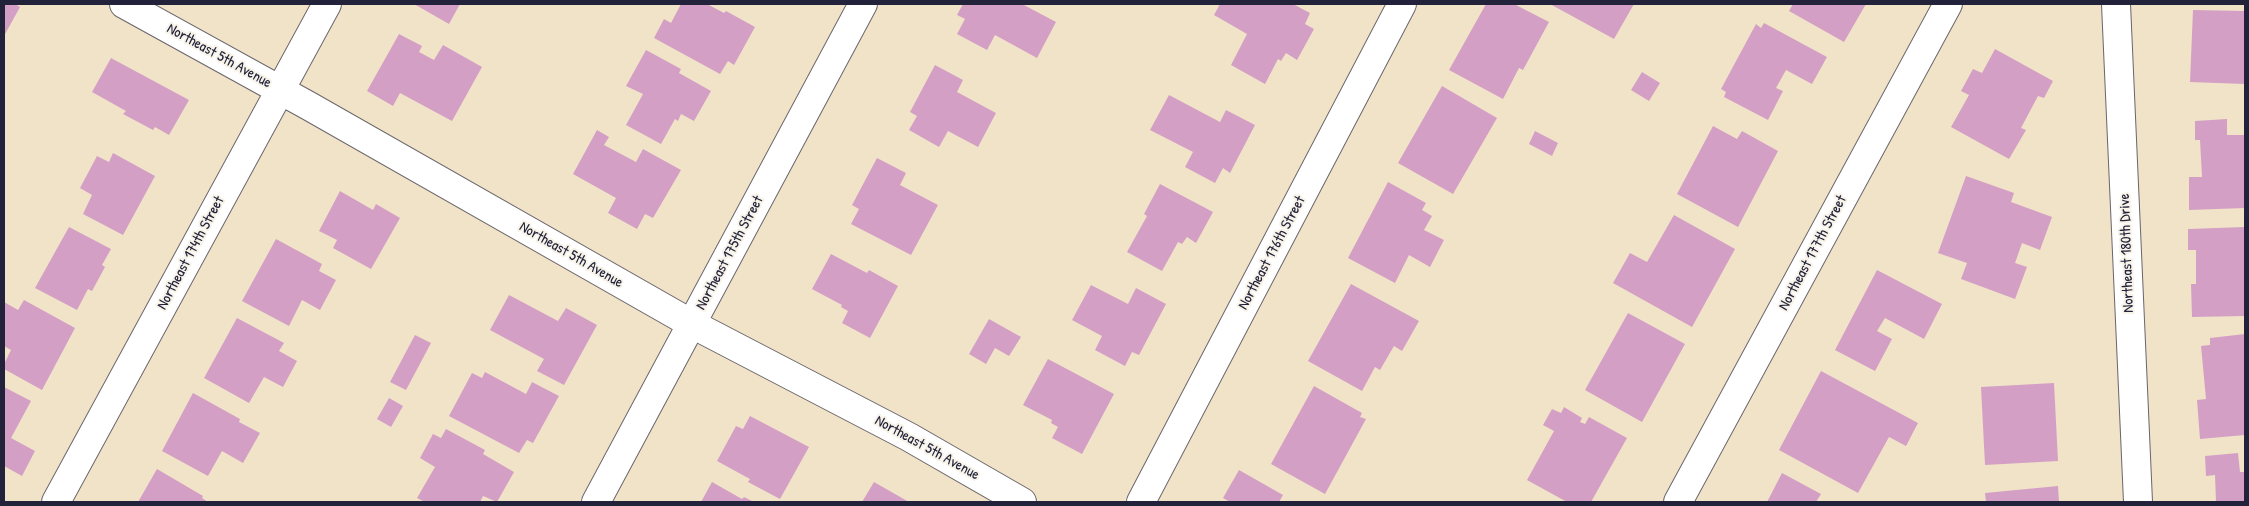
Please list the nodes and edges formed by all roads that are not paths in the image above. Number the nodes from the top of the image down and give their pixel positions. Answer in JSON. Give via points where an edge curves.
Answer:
{"nodes":[{"id":1,"x":124,"y":4,"type":"edge"},
{"id":2,"x":326,"y":4,"type":"edge"},
{"id":3,"x":863,"y":4,"type":"edge"},
{"id":4,"x":1402,"y":4,"type":"edge"},
{"id":5,"x":1948,"y":4,"type":"edge"},
{"id":6,"x":2116,"y":4,"type":"edge"},
{"id":7,"x":280,"y":90,"type":"junction"},
{"id":8,"x":692,"y":324,"type":"junction"},
{"id":9,"x":56,"y":502,"type":"edge"},
{"id":10,"x":596,"y":502,"type":"edge"},
{"id":11,"x":1020,"y":502,"type":"edge"},
{"id":12,"x":1141,"y":502,"type":"edge"},
{"id":13,"x":1678,"y":502,"type":"edge"},
{"id":14,"x":2138,"y":502,"type":"edge"}],
"edges":[{"from":1,"to":7,"type":"street","name":"Northeast 5th Avenue"},
{"from":2,"to":7,"type":"street","name":"Northeast 174th Street"},
{"from":3,"to":8,"type":"street","name":"Northeast 175th Street"},
{"from":4,"to":12,"type":"street","name":"Northeast 176th Street"},
{"from":5,"to":13,"type":"street","name":"Northeast 177th Street"},
{"from":6,"to":14,"type":"street","name":"Northeast 180th Drive"},
{"from":7,"to":8,"type":"street","name":"Northeast 5th Avenue"},
{"from":7,"to":9,"type":"street","name":"Northeast 174th Street"},
{"from":8,"to":10,"type":"street","name":"Northeast 175th Street"},
{"from":8,"to":11,"type":"street","name":"Northeast 5th Avenue","via":[[909,436]]}]}
